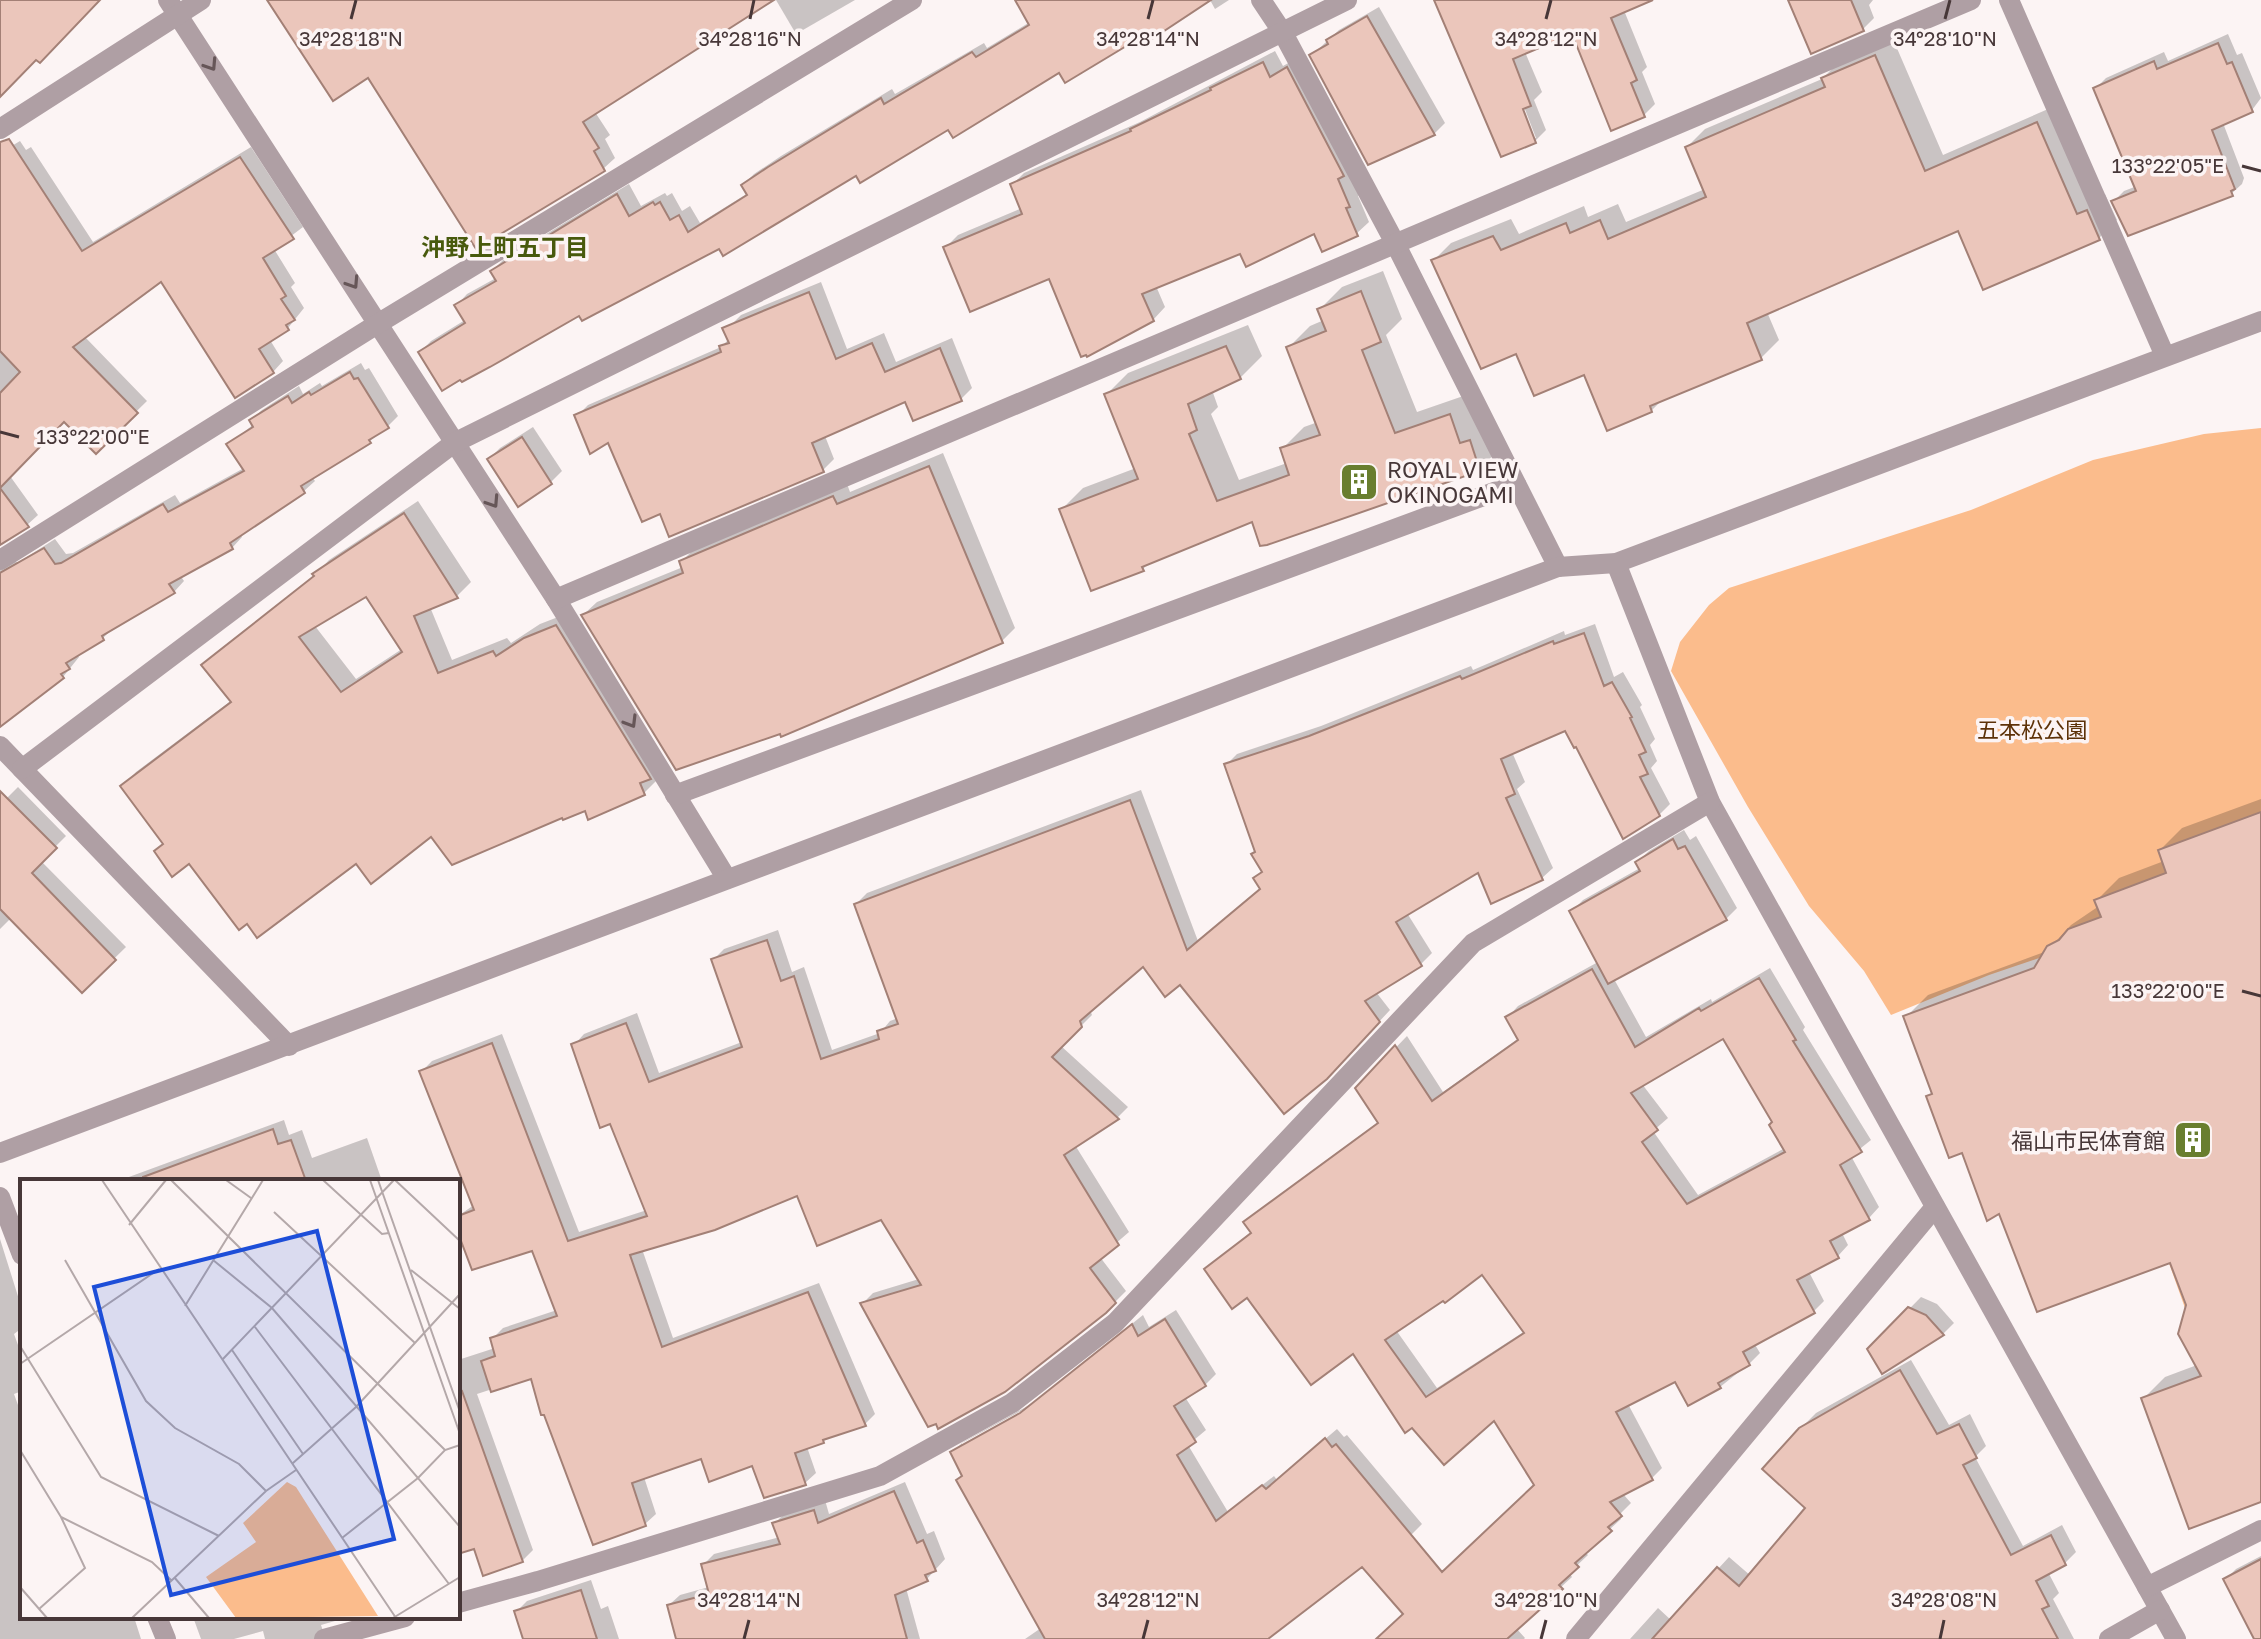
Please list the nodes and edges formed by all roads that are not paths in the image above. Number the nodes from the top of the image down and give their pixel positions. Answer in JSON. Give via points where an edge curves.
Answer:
{"nodes":[{"id":1,"x":201,"y":0,"type":"edge"},
{"id":2,"x":912,"y":0,"type":"edge"},
{"id":3,"x":1261,"y":0,"type":"edge"},
{"id":4,"x":1347,"y":0,"type":"edge"},
{"id":5,"x":1971,"y":0,"type":"edge"},
{"id":6,"x":2009,"y":0,"type":"edge"},
{"id":7,"x":173,"y":8,"type":"edge"},
{"id":8,"x":1283,"y":33,"type":"junction"},
{"id":9,"x":0,"y":129,"type":"edge"},
{"id":10,"x":1395,"y":243,"type":"junction"},
{"id":11,"x":2261,"y":321,"type":"edge"},
{"id":12,"x":379,"y":323,"type":"junction"},
{"id":13,"x":2165,"y":356,"type":"junction"},
{"id":14,"x":454,"y":443,"type":"junction"},
{"id":15,"x":1516,"y":484,"type":"junction"},
{"id":16,"x":0,"y":560,"type":"edge"},
{"id":17,"x":1616,"y":563,"type":"junction"},
{"id":18,"x":1558,"y":567,"type":"junction"},
{"id":19,"x":556,"y":599,"type":"junction"},
{"id":20,"x":0,"y":746,"type":"edge"},
{"id":21,"x":22,"y":769,"type":"junction"},
{"id":22,"x":675,"y":795,"type":"junction"},
{"id":23,"x":1710,"y":802,"type":"junction"},
{"id":24,"x":727,"y":879,"type":"junction"},
{"id":25,"x":289,"y":1046,"type":"junction"},
{"id":26,"x":0,"y":1153,"type":"edge"},
{"id":27,"x":0,"y":1197,"type":"edge"},
{"id":28,"x":1935,"y":1207,"type":"junction"},
{"id":29,"x":20,"y":1250,"type":"edge"},
{"id":30,"x":2261,"y":1530,"type":"edge"},
{"id":31,"x":2147,"y":1587,"type":"junction"},
{"id":32,"x":460,"y":1602,"type":"edge"},
{"id":33,"x":2160,"y":1610,"type":"junction"},
{"id":34,"x":158,"y":1619,"type":"edge"},
{"id":35,"x":398,"y":1619,"type":"edge"},
{"id":36,"x":166,"y":1639,"type":"edge"},
{"id":37,"x":324,"y":1639,"type":"edge"},
{"id":38,"x":1576,"y":1639,"type":"edge"},
{"id":39,"x":2109,"y":1639,"type":"edge"},
{"id":40,"x":2176,"y":1639,"type":"edge"}],
"edges":[{"from":1,"to":7,"type":"street"},
{"from":2,"to":12,"type":"street"},
{"from":3,"to":8,"type":"street"},
{"from":4,"to":8,"type":"street"},
{"from":5,"to":10,"type":"street"},
{"from":6,"to":13,"type":"street"},
{"from":7,"to":9,"type":"street"},
{"from":7,"to":12,"type":"street","one_way":true},
{"from":8,"to":10,"type":"street"},
{"from":8,"to":14,"type":"street"},
{"from":10,"to":15,"type":"street"},
{"from":10,"to":19,"type":"street"},
{"from":11,"to":13,"type":"street"},
{"from":12,"to":14,"type":"street"},
{"from":12,"to":16,"type":"street"},
{"from":13,"to":17,"type":"street"},
{"from":14,"to":19,"type":"street","one_way":true},
{"from":14,"to":21,"type":"street"},
{"from":15,"to":18,"type":"street"},
{"from":15,"to":22,"type":"street"},
{"from":17,"to":18,"type":"street"},
{"from":17,"to":23,"type":"street"},
{"from":18,"to":24,"type":"street"},
{"from":19,"to":22,"type":"street","one_way":true},
{"from":20,"to":21,"type":"street"},
{"from":21,"to":25,"type":"street"},
{"from":22,"to":24,"type":"street"},
{"from":23,"to":28,"type":"street"},
{"from":23,"to":32,"type":"street","via":[[1473,943],[1115,1323],[1012,1403],[880,1476]]},
{"from":24,"to":25,"type":"street"},
{"from":25,"to":26,"type":"street"},
{"from":27,"to":29,"type":"street"},
{"from":28,"to":31,"type":"street"},
{"from":28,"to":38,"type":"street"},
{"from":30,"to":31,"type":"street"},
{"from":31,"to":33,"type":"street"},
{"from":33,"to":39,"type":"street"},
{"from":33,"to":40,"type":"street"},
{"from":34,"to":36,"type":"street"},
{"from":35,"to":37,"type":"street"}]}
